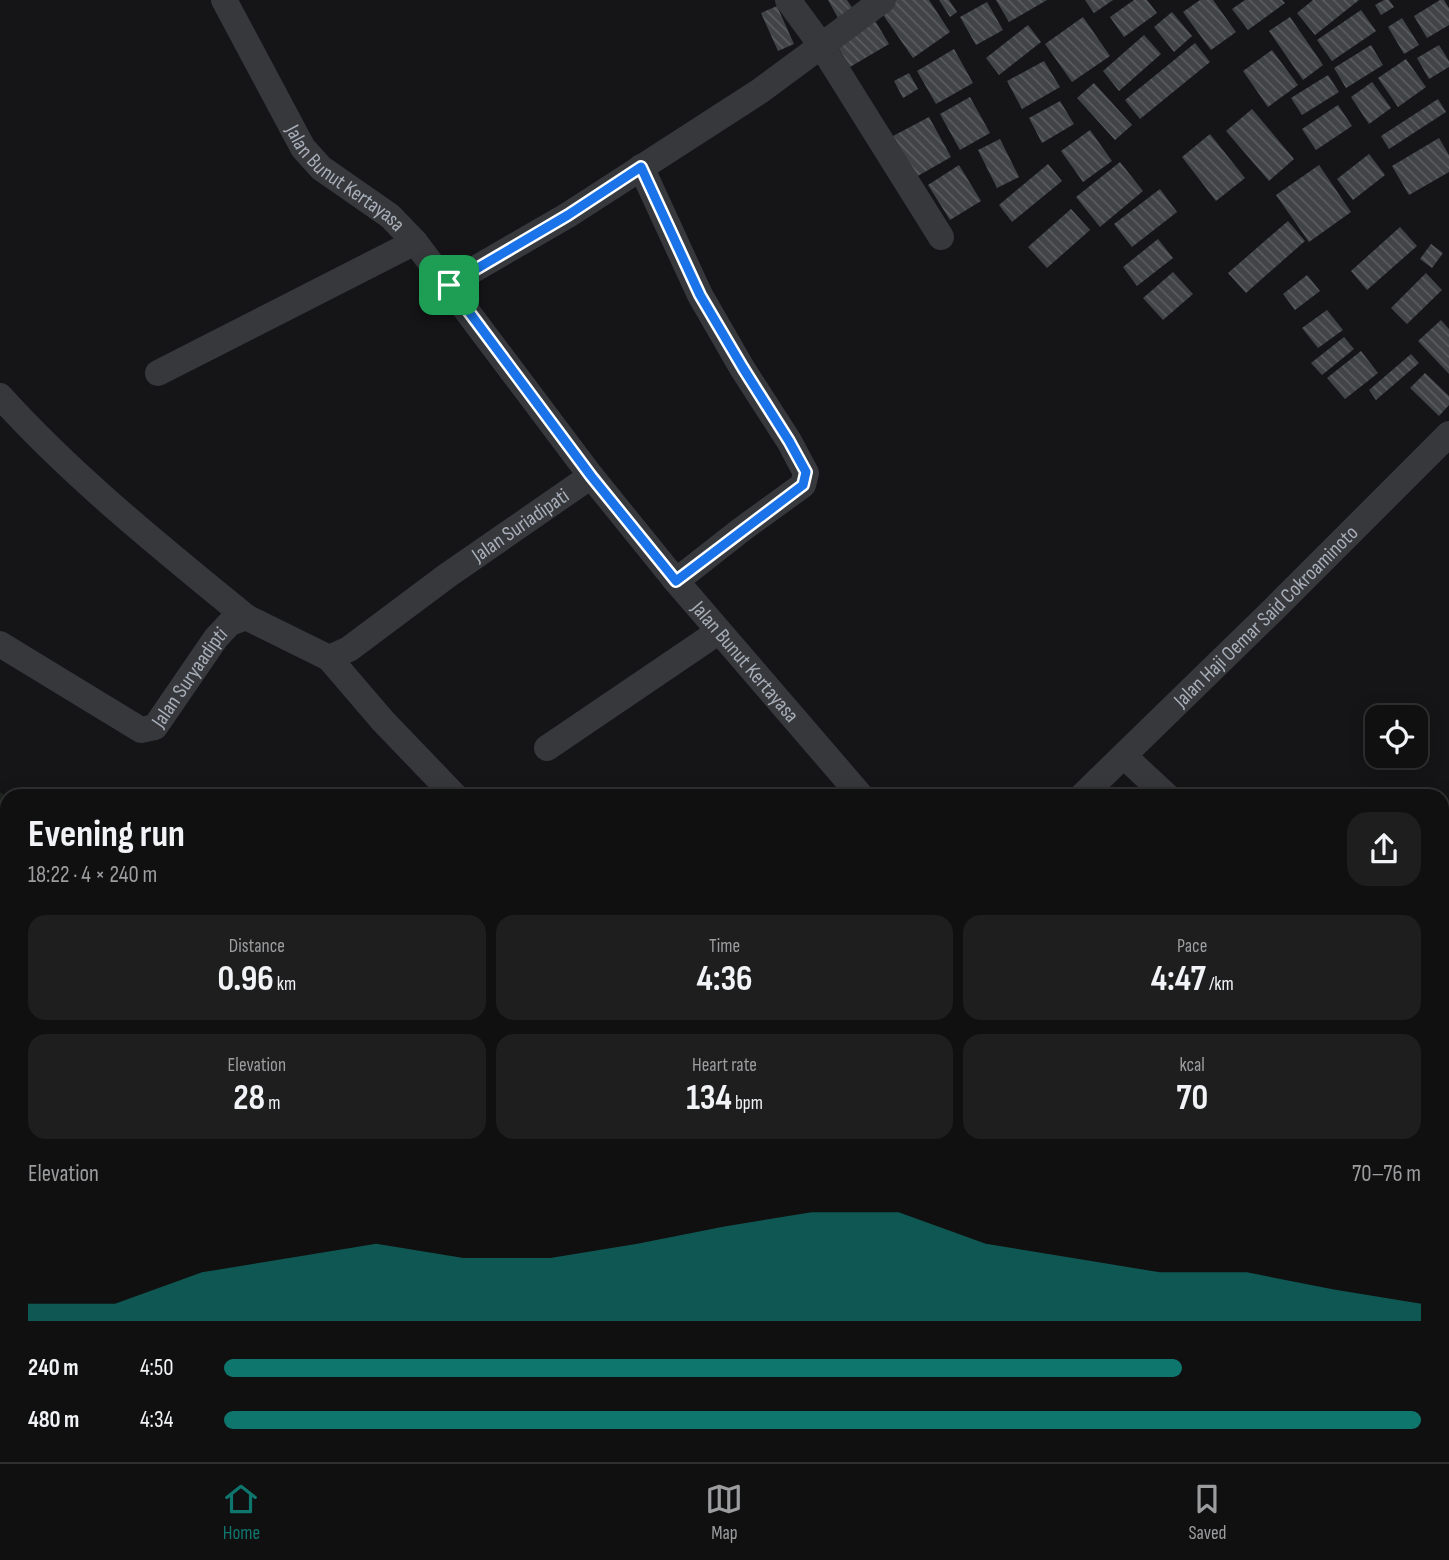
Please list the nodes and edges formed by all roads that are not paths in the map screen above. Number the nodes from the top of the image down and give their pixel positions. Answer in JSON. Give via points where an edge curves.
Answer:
{"nodes":[{"id":1,"x":224,"y":0,"type":"edge"},
{"id":2,"x":788,"y":0,"type":"edge"},
{"id":3,"x":883,"y":0,"type":"edge"},
{"id":4,"x":821,"y":45,"type":"junction"},
{"id":5,"x":641,"y":167,"type":"junction"},
{"id":6,"x":941,"y":237,"type":"dead end"},
{"id":7,"x":415,"y":243,"type":"junction"},
{"id":8,"x":449,"y":285,"type":"junction"},
{"id":9,"x":158,"y":373,"type":"dead end"},
{"id":10,"x":0,"y":396,"type":"edge"},
{"id":11,"x":1449,"y":434,"type":"edge"},
{"id":12,"x":591,"y":476,"type":"junction"},
{"id":13,"x":676,"y":581,"type":"junction"},
{"id":14,"x":246,"y":617,"type":"junction"},
{"id":15,"x":718,"y":632,"type":"junction"},
{"id":16,"x":0,"y":644,"type":"edge"},
{"id":17,"x":329,"y":658,"type":"junction"},
{"id":18,"x":547,"y":748,"type":"dead end"},
{"id":19,"x":1125,"y":757,"type":"junction"},
{"id":20,"x":448,"y":789,"type":"edge"},
{"id":21,"x":855,"y":789,"type":"edge"},
{"id":22,"x":1090,"y":789,"type":"edge"},
{"id":23,"x":1159,"y":789,"type":"edge"}],
"edges":[{"from":1,"to":7,"type":"street","name":"Jalan Bunut Kertayasa","via":[[303,148],[321,168],[390,216]]},
{"from":2,"to":4,"type":"street"},
{"from":3,"to":4,"type":"street"},
{"from":4,"to":5,"type":"street","via":[[760,91]]},
{"from":4,"to":6,"type":"street"},
{"from":5,"to":8,"type":"street"},
{"from":5,"to":13,"type":"street","via":[[700,295],[806,472],[803,485]]},
{"from":7,"to":8,"type":"street","name":"Jalan Bunut Kertayasa"},
{"from":7,"to":9,"type":"street"},
{"from":8,"to":12,"type":"street","name":"Jalan Bunut Kertayasa"},
{"from":10,"to":14,"type":"street","via":[[33,433]]},
{"from":11,"to":19,"type":"street","name":"Jalan Haji Oemar Said Cokroaminoto"},
{"from":12,"to":13,"type":"street","name":"Jalan Bunut Kertayasa"},
{"from":12,"to":17,"type":"street","name":"Jalan Suriadipati","via":[[349,649]]},
{"from":13,"to":15,"type":"street","name":"Jalan Bunut Kertayasa"},
{"from":14,"to":16,"type":"street","name":"Jalan Suryaadipti","via":[[230,623],[216,638],[155,727],[141,730]]},
{"from":14,"to":17,"type":"street","name":"Jalan Suryaadipti"},
{"from":15,"to":18,"type":"street"},
{"from":15,"to":21,"type":"street","name":"Jalan Bunut Kertayasa"},
{"from":17,"to":20,"type":"street"},
{"from":19,"to":22,"type":"street","name":"Jalan Haji Oemar Said Cokroaminoto"},
{"from":19,"to":23,"type":"street"}]}
